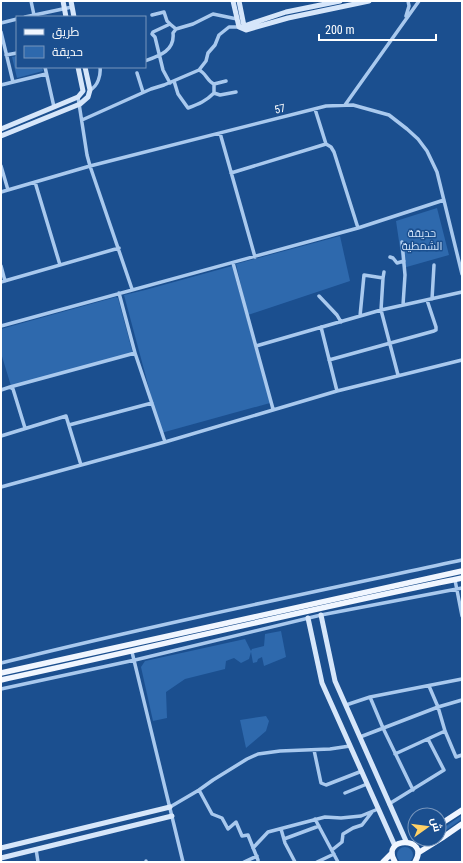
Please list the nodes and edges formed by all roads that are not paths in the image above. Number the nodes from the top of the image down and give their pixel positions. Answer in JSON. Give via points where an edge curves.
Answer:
{"nodes":[{"id":1,"x":31,"y":1,"type":"edge"},
{"id":2,"x":62,"y":1,"type":"edge"},
{"id":3,"x":233,"y":1,"type":"edge"},
{"id":4,"x":239,"y":1,"type":"edge"},
{"id":5,"x":309,"y":1,"type":"edge"},
{"id":6,"x":340,"y":1,"type":"edge"},
{"id":7,"x":369,"y":1,"type":"edge"},
{"id":8,"x":408,"y":1,"type":"edge"},
{"id":9,"x":419,"y":1,"type":"edge"},
{"id":10,"x":71,"y":4,"type":"edge"},
{"id":11,"x":310,"y":7,"type":"junction"},
{"id":12,"x":64,"y":8,"type":"junction"},
{"id":13,"x":34,"y":15,"type":"junction"},
{"id":14,"x":152,"y":15,"type":"dead end"},
{"id":15,"x":30,"y":16,"type":"edge"},
{"id":16,"x":66,"y":16,"type":"edge"},
{"id":17,"x":74,"y":16,"type":"edge"},
{"id":18,"x":16,"y":19,"type":"edge"},
{"id":19,"x":237,"y":19,"type":"junction"},
{"id":20,"x":404,"y":21,"type":"junction"},
{"id":21,"x":1,"y":23,"type":"edge"},
{"id":22,"x":170,"y":24,"type":"junction"},
{"id":23,"x":241,"y":26,"type":"junction"},
{"id":24,"x":176,"y":29,"type":"junction"},
{"id":25,"x":1,"y":32,"type":"edge"},
{"id":26,"x":16,"y":53,"type":"edge"},
{"id":27,"x":6,"y":55,"type":"junction"},
{"id":28,"x":159,"y":56,"type":"junction"},
{"id":29,"x":146,"y":61,"type":"edge"},
{"id":30,"x":44,"y":68,"type":"edge"},
{"id":31,"x":78,"y":68,"type":"edge"},
{"id":32,"x":85,"y":68,"type":"edge"},
{"id":33,"x":100,"y":68,"type":"edge"},
{"id":34,"x":199,"y":70,"type":"junction"},
{"id":35,"x":137,"y":73,"type":"dead end"},
{"id":36,"x":46,"y":74,"type":"junction"},
{"id":37,"x":226,"y":81,"type":"dead end"},
{"id":38,"x":13,"y":82,"type":"junction"},
{"id":39,"x":172,"y":82,"type":"junction"},
{"id":40,"x":214,"y":84,"type":"junction"},
{"id":41,"x":1,"y":85,"type":"edge"},
{"id":42,"x":90,"y":90,"type":"junction"},
{"id":43,"x":144,"y":92,"type":"junction"},
{"id":44,"x":236,"y":92,"type":"dead end"},
{"id":45,"x":214,"y":93,"type":"junction"},
{"id":46,"x":78,"y":97,"type":"junction"},
{"id":47,"x":80,"y":104,"type":"junction"},
{"id":48,"x":345,"y":105,"type":"junction"},
{"id":49,"x":54,"y":107,"type":"junction"},
{"id":50,"x":188,"y":108,"type":"junction"},
{"id":51,"x":315,"y":109,"type":"junction"},
{"id":52,"x":184,"y":110,"type":"dead end"},
{"id":53,"x":82,"y":120,"type":"junction"},
{"id":54,"x":1,"y":129,"type":"edge"},
{"id":55,"x":220,"y":133,"type":"junction"},
{"id":56,"x":1,"y":136,"type":"edge"},
{"id":57,"x":326,"y":144,"type":"junction"},
{"id":58,"x":1,"y":166,"type":"edge"},
{"id":59,"x":90,"y":166,"type":"junction"},
{"id":60,"x":231,"y":173,"type":"junction"},
{"id":61,"x":35,"y":182,"type":"junction"},
{"id":62,"x":8,"y":190,"type":"junction"},
{"id":63,"x":1,"y":192,"type":"edge"},
{"id":64,"x":444,"y":200,"type":"junction"},
{"id":65,"x":358,"y":228,"type":"junction"},
{"id":66,"x":402,"y":242,"type":"dead end"},
{"id":67,"x":119,"y":248,"type":"junction"},
{"id":68,"x":254,"y":257,"type":"junction"},
{"id":69,"x":390,"y":257,"type":"dead end"},
{"id":70,"x":404,"y":261,"type":"junction"},
{"id":71,"x":233,"y":263,"type":"junction"},
{"id":72,"x":60,"y":264,"type":"junction"},
{"id":73,"x":434,"y":265,"type":"dead end"},
{"id":74,"x":1,"y":266,"type":"edge"},
{"id":75,"x":384,"y":272,"type":"dead end"},
{"id":76,"x":462,"y":274,"type":"edge"},
{"id":77,"x":383,"y":278,"type":"junction"},
{"id":78,"x":3,"y":281,"type":"edge"},
{"id":79,"x":132,"y":289,"type":"junction"},
{"id":80,"x":462,"y":292,"type":"edge"},
{"id":81,"x":119,"y":293,"type":"junction"},
{"id":82,"x":319,"y":296,"type":"dead end"},
{"id":83,"x":432,"y":299,"type":"junction"},
{"id":84,"x":427,"y":300,"type":"junction"},
{"id":85,"x":403,"y":305,"type":"junction"},
{"id":86,"x":381,"y":310,"type":"junction"},
{"id":87,"x":360,"y":316,"type":"junction"},
{"id":88,"x":341,"y":322,"type":"junction"},
{"id":89,"x":1,"y":326,"type":"edge"},
{"id":90,"x":321,"y":327,"type":"junction"},
{"id":91,"x":390,"y":343,"type":"junction"},
{"id":92,"x":256,"y":346,"type":"junction"},
{"id":93,"x":135,"y":353,"type":"junction"},
{"id":94,"x":329,"y":360,"type":"junction"},
{"id":95,"x":462,"y":360,"type":"edge"},
{"id":96,"x":398,"y":374,"type":"junction"},
{"id":97,"x":10,"y":387,"type":"junction"},
{"id":98,"x":1,"y":390,"type":"edge"},
{"id":99,"x":336,"y":391,"type":"junction"},
{"id":100,"x":152,"y":403,"type":"junction"},
{"id":101,"x":273,"y":409,"type":"junction"},
{"id":102,"x":69,"y":425,"type":"junction"},
{"id":103,"x":25,"y":428,"type":"junction"},
{"id":104,"x":1,"y":436,"type":"edge"},
{"id":105,"x":164,"y":442,"type":"junction"},
{"id":106,"x":82,"y":465,"type":"junction"},
{"id":107,"x":1,"y":487,"type":"edge"},
{"id":108,"x":462,"y":560,"type":"edge"},
{"id":109,"x":462,"y":571,"type":"edge"},
{"id":110,"x":462,"y":578,"type":"edge"},
{"id":111,"x":455,"y":580,"type":"junction"},
{"id":112,"x":462,"y":588,"type":"edge"},
{"id":113,"x":457,"y":589,"type":"junction"},
{"id":114,"x":321,"y":615,"type":"junction"},
{"id":115,"x":462,"y":616,"type":"edge"},
{"id":116,"x":308,"y":618,"type":"junction"},
{"id":117,"x":132,"y":652,"type":"junction"},
{"id":118,"x":134,"y":660,"type":"junction"},
{"id":119,"x":1,"y":663,"type":"edge"},
{"id":120,"x":1,"y":672,"type":"edge"},
{"id":121,"x":462,"y":679,"type":"edge"},
{"id":122,"x":1,"y":680,"type":"edge"},
{"id":123,"x":429,"y":686,"type":"junction"},
{"id":124,"x":1,"y":689,"type":"edge"},
{"id":125,"x":370,"y":698,"type":"junction"},
{"id":126,"x":462,"y":700,"type":"edge"},
{"id":127,"x":346,"y":705,"type":"junction"},
{"id":128,"x":438,"y":707,"type":"junction"},
{"id":129,"x":383,"y":728,"type":"junction"},
{"id":130,"x":445,"y":731,"type":"junction"},
{"id":131,"x":360,"y":737,"type":"junction"},
{"id":132,"x":428,"y":739,"type":"junction"},
{"id":133,"x":350,"y":746,"type":"junction"},
{"id":134,"x":314,"y":750,"type":"junction"},
{"id":135,"x":395,"y":754,"type":"junction"},
{"id":136,"x":462,"y":755,"type":"edge"},
{"id":137,"x":362,"y":771,"type":"junction"},
{"id":138,"x":367,"y":784,"type":"junction"},
{"id":139,"x":199,"y":790,"type":"junction"},
{"id":140,"x":413,"y":790,"type":"junction"},
{"id":141,"x":345,"y":793,"type":"dead end"},
{"id":142,"x":389,"y":804,"type":"junction"},
{"id":143,"x":170,"y":807,"type":"junction"},
{"id":144,"x":378,"y":809,"type":"junction"},
{"id":145,"x":462,"y":810,"type":"edge"},
{"id":146,"x":373,"y":811,"type":"junction"},
{"id":147,"x":172,"y":816,"type":"junction"},
{"id":148,"x":315,"y":819,"type":"junction"},
{"id":149,"x":447,"y":820,"type":"edge"},
{"id":150,"x":462,"y":824,"type":"edge"},
{"id":151,"x":319,"y":826,"type":"junction"},
{"id":152,"x":281,"y":829,"type":"junction"},
{"id":153,"x":284,"y":839,"type":"junction"},
{"id":154,"x":407,"y":840,"type":"edge"},
{"id":155,"x":407,"y":842,"type":"edge"},
{"id":156,"x":395,"y":846,"type":"junction"},
{"id":157,"x":415,"y":847,"type":"edge"},
{"id":158,"x":1,"y":848,"type":"edge"},
{"id":159,"x":253,"y":848,"type":"junction"},
{"id":160,"x":36,"y":849,"type":"junction"},
{"id":161,"x":332,"y":850,"type":"junction"},
{"id":162,"x":392,"y":853,"type":"junction"},
{"id":163,"x":418,"y":853,"type":"junction"},
{"id":164,"x":334,"y":854,"type":"junction"},
{"id":165,"x":257,"y":856,"type":"junction"},
{"id":166,"x":1,"y":858,"type":"edge"},
{"id":167,"x":416,"y":861,"type":"edge"},
{"id":168,"x":38,"y":862,"type":"edge"},
{"id":169,"x":183,"y":862,"type":"edge"},
{"id":170,"x":244,"y":862,"type":"edge"},
{"id":171,"x":258,"y":862,"type":"edge"},
{"id":172,"x":295,"y":862,"type":"edge"},
{"id":173,"x":317,"y":862,"type":"edge"},
{"id":174,"x":338,"y":862,"type":"edge"},
{"id":175,"x":383,"y":862,"type":"edge"},
{"id":176,"x":395,"y":862,"type":"edge"}],
"edges":[{"from":1,"to":13,"type":"street"},
{"from":2,"to":12,"type":"main road"},
{"from":3,"to":19,"type":"main road"},
{"from":4,"to":23,"type":"main road"},
{"from":5,"to":11,"type":"street"},
{"from":6,"to":11,"type":"main road"},
{"from":7,"to":23,"type":"main road","via":[[288,18],[246,30]]},
{"from":8,"to":20,"type":"street"},
{"from":9,"to":20,"type":"street"},
{"from":10,"to":12,"type":"street"},
{"from":10,"to":17,"type":"main road"},
{"from":11,"to":23,"type":"main road"},
{"from":12,"to":13,"type":"street"},
{"from":12,"to":16,"type":"main road"},
{"from":13,"to":15,"type":"street"},
{"from":14,"to":22,"type":"street","via":[[164,12]]},
{"from":18,"to":21,"type":"street"},
{"from":19,"to":23,"type":"main road"},
{"from":19,"to":24,"type":"street","via":[[213,14]]},
{"from":20,"to":48,"type":"street"},
{"from":22,"to":24,"type":"street"},
{"from":22,"to":28,"type":"street","via":[[152,34]]},
{"from":23,"to":34,"type":"street","via":[[229,27],[219,35]]},
{"from":24,"to":28,"type":"street","via":[[172,33],[174,41]]},
{"from":25,"to":27,"type":"street"},
{"from":26,"to":27,"type":"street"},
{"from":27,"to":38,"type":"street"},
{"from":28,"to":29,"type":"street"},
{"from":28,"to":39,"type":"street","via":[[163,70]]},
{"from":30,"to":36,"type":"street"},
{"from":31,"to":46,"type":"main road","via":[[83,91]]},
{"from":32,"to":42,"type":"main road"},
{"from":33,"to":42,"type":"street","via":[[101,75]]},
{"from":34,"to":39,"type":"street"},
{"from":34,"to":40,"type":"street"},
{"from":35,"to":43,"type":"street"},
{"from":36,"to":38,"type":"street"},
{"from":36,"to":49,"type":"street"},
{"from":37,"to":40,"type":"street"},
{"from":38,"to":41,"type":"street"},
{"from":39,"to":43,"type":"street"},
{"from":39,"to":50,"type":"street"},
{"from":40,"to":45,"type":"street"},
{"from":42,"to":47,"type":"main road","via":[[88,97]]},
{"from":43,"to":53,"type":"street"},
{"from":44,"to":45,"type":"street","via":[[220,95]]},
{"from":45,"to":50,"type":"street","via":[[203,103]]},
{"from":46,"to":47,"type":"street"},
{"from":46,"to":49,"type":"main road"},
{"from":47,"to":53,"type":"street"},
{"from":47,"to":56,"type":"main road"},
{"from":48,"to":51,"type":"street","name":"57"},
{"from":48,"to":64,"type":"street","name":"57","via":[[360,106],[389,115],[407,128],[431,158]]},
{"from":49,"to":54,"type":"main road"},
{"from":50,"to":52,"type":"street"},
{"from":51,"to":55,"type":"street","name":"57"},
{"from":51,"to":57,"type":"street"},
{"from":53,"to":59,"type":"street"},
{"from":55,"to":59,"type":"street","name":"57"},
{"from":55,"to":60,"type":"street"},
{"from":57,"to":60,"type":"street"},
{"from":57,"to":65,"type":"street","via":[[334,152]]},
{"from":58,"to":62,"type":"street"},
{"from":59,"to":61,"type":"street","name":"57"},
{"from":59,"to":67,"type":"street"},
{"from":60,"to":68,"type":"street"},
{"from":61,"to":62,"type":"street","name":"57"},
{"from":61,"to":72,"type":"street"},
{"from":62,"to":63,"type":"street","name":"57"},
{"from":64,"to":65,"type":"street"},
{"from":64,"to":76,"type":"street","name":"57"},
{"from":65,"to":68,"type":"street"},
{"from":66,"to":70,"type":"street"},
{"from":67,"to":72,"type":"street"},
{"from":67,"to":79,"type":"street"},
{"from":68,"to":71,"type":"street"},
{"from":69,"to":70,"type":"street","via":[[397,263]]},
{"from":70,"to":85,"type":"street"},
{"from":71,"to":79,"type":"street"},
{"from":71,"to":92,"type":"street"},
{"from":72,"to":78,"type":"street"},
{"from":73,"to":83,"type":"street"},
{"from":74,"to":78,"type":"street"},
{"from":75,"to":77,"type":"street"},
{"from":77,"to":86,"type":"street"},
{"from":77,"to":87,"type":"street","via":[[364,276]]},
{"from":79,"to":81,"type":"street"},
{"from":80,"to":83,"type":"street"},
{"from":81,"to":89,"type":"street"},
{"from":81,"to":93,"type":"street"},
{"from":82,"to":88,"type":"street"},
{"from":83,"to":84,"type":"street"},
{"from":84,"to":85,"type":"street"},
{"from":84,"to":91,"type":"street","via":[[436,330]]},
{"from":85,"to":86,"type":"street"},
{"from":86,"to":87,"type":"street"},
{"from":86,"to":91,"type":"street"},
{"from":87,"to":88,"type":"street"},
{"from":88,"to":90,"type":"street"},
{"from":90,"to":92,"type":"street"},
{"from":90,"to":94,"type":"street"},
{"from":91,"to":94,"type":"street"},
{"from":91,"to":96,"type":"street"},
{"from":92,"to":101,"type":"street"},
{"from":93,"to":97,"type":"street"},
{"from":93,"to":100,"type":"street"},
{"from":94,"to":99,"type":"street"},
{"from":95,"to":96,"type":"street"},
{"from":96,"to":99,"type":"street"},
{"from":97,"to":98,"type":"street"},
{"from":97,"to":103,"type":"street","via":[[14,389]]},
{"from":99,"to":101,"type":"street"},
{"from":100,"to":102,"type":"street"},
{"from":100,"to":105,"type":"street"},
{"from":101,"to":105,"type":"street"},
{"from":102,"to":103,"type":"street","via":[[66,416]]},
{"from":102,"to":106,"type":"street"},
{"from":103,"to":104,"type":"street"},
{"from":105,"to":106,"type":"street"},
{"from":106,"to":107,"type":"street"},
{"from":108,"to":119,"type":"street"},
{"from":109,"to":120,"type":"main road"},
{"from":110,"to":111,"type":"main road"},
{"from":111,"to":113,"type":"street"},
{"from":111,"to":117,"type":"main road"},
{"from":112,"to":113,"type":"street"},
{"from":113,"to":114,"type":"street"},
{"from":113,"to":115,"type":"street"},
{"from":114,"to":116,"type":"street"},
{"from":114,"to":127,"type":"main road","via":[[335,681]]},
{"from":116,"to":118,"type":"street"},
{"from":116,"to":133,"type":"main road","via":[[322,683]]},
{"from":117,"to":118,"type":"street"},
{"from":117,"to":122,"type":"main road"},
{"from":118,"to":124,"type":"street"},
{"from":118,"to":143,"type":"street"},
{"from":121,"to":123,"type":"street"},
{"from":123,"to":125,"type":"street"},
{"from":123,"to":128,"type":"street"},
{"from":125,"to":127,"type":"street"},
{"from":125,"to":129,"type":"street"},
{"from":126,"to":128,"type":"street"},
{"from":127,"to":131,"type":"main road"},
{"from":128,"to":129,"type":"street"},
{"from":128,"to":130,"type":"street"},
{"from":129,"to":131,"type":"street"},
{"from":129,"to":135,"type":"street"},
{"from":130,"to":132,"type":"street"},
{"from":130,"to":136,"type":"street","via":[[456,757]]},
{"from":131,"to":142,"type":"main road"},
{"from":132,"to":135,"type":"street"},
{"from":132,"to":140,"type":"street","via":[[444,770]]},
{"from":133,"to":134,"type":"street"},
{"from":133,"to":137,"type":"main road"},
{"from":134,"to":137,"type":"street","via":[[322,783],[326,785]]},
{"from":134,"to":139,"type":"street","via":[[258,754]]},
{"from":135,"to":140,"type":"street"},
{"from":137,"to":138,"type":"main road"},
{"from":138,"to":141,"type":"street"},
{"from":138,"to":144,"type":"main road"},
{"from":139,"to":143,"type":"street"},
{"from":139,"to":159,"type":"street","via":[[212,814],[222,818],[228,828],[236,822],[242,836],[248,835]]},
{"from":140,"to":142,"type":"street"},
{"from":142,"to":154,"type":"main road"},
{"from":143,"to":147,"type":"street"},
{"from":143,"to":158,"type":"main road"},
{"from":144,"to":146,"type":"street"},
{"from":144,"to":156,"type":"main road"},
{"from":145,"to":149,"type":"main road"},
{"from":146,"to":148,"type":"street","via":[[361,816]]},
{"from":146,"to":161,"type":"street","via":[[362,825],[343,834],[342,842]]},
{"from":147,"to":160,"type":"main road"},
{"from":147,"to":169,"type":"street"},
{"from":148,"to":151,"type":"street"},
{"from":148,"to":152,"type":"street"},
{"from":150,"to":163,"type":"main road"},
{"from":151,"to":153,"type":"street"},
{"from":151,"to":161,"type":"street"},
{"from":152,"to":153,"type":"street"},
{"from":152,"to":159,"type":"street","via":[[268,832]]},
{"from":153,"to":172,"type":"street"},
{"from":155,"to":156,"type":"main road"},
{"from":156,"to":162,"type":"main road"},
{"from":157,"to":163,"type":"main road"},
{"from":159,"to":165,"type":"street"},
{"from":160,"to":166,"type":"main road"},
{"from":160,"to":168,"type":"street"},
{"from":161,"to":164,"type":"street"},
{"from":162,"to":175,"type":"main road"},
{"from":162,"to":176,"type":"main road"},
{"from":163,"to":167,"type":"main road"},
{"from":164,"to":173,"type":"street"},
{"from":164,"to":174,"type":"street"},
{"from":165,"to":170,"type":"street"},
{"from":165,"to":171,"type":"street"}]}
